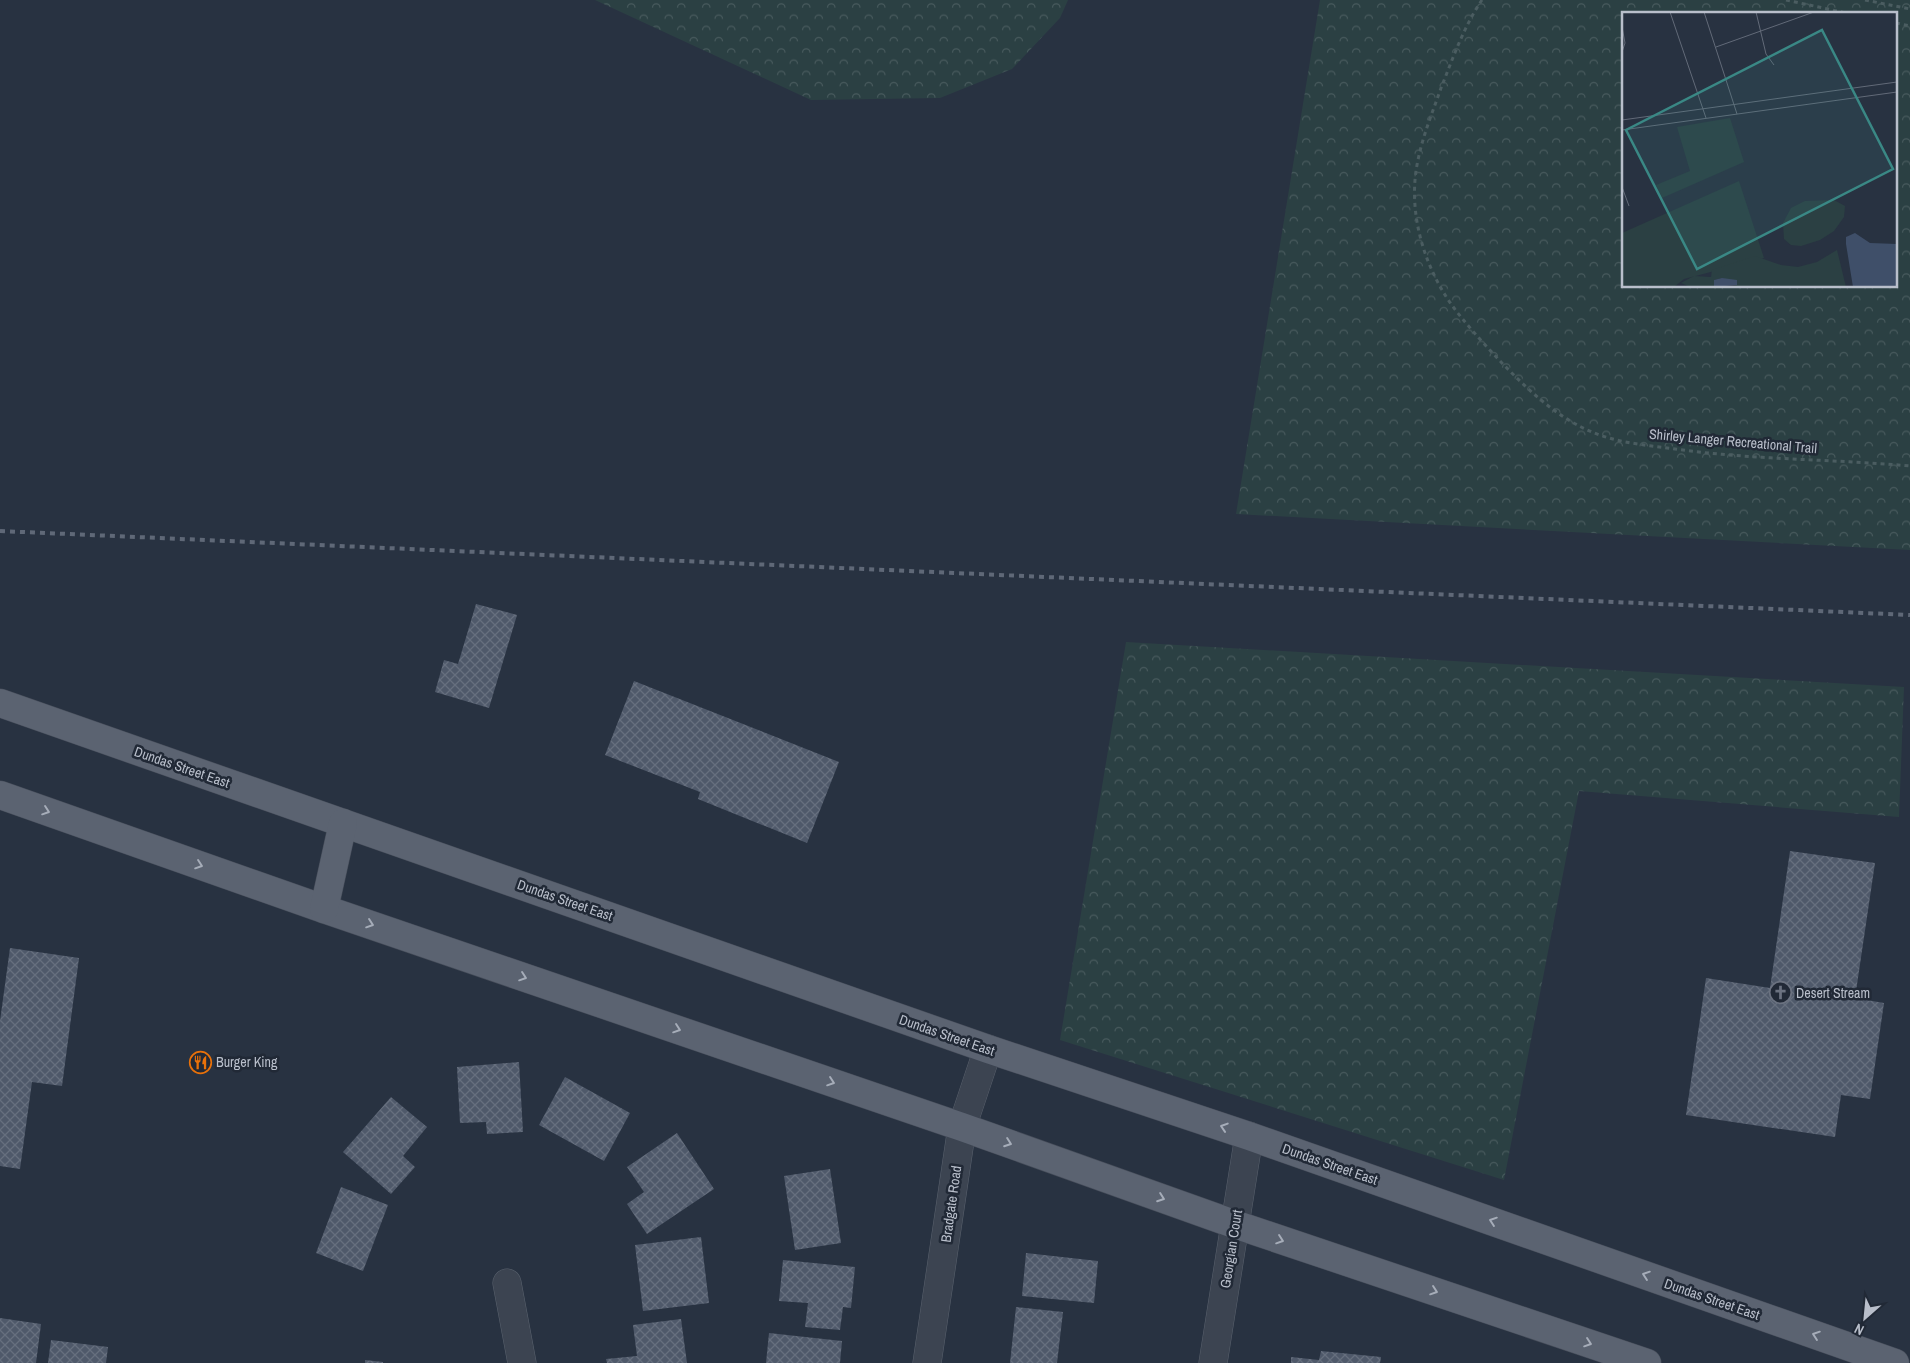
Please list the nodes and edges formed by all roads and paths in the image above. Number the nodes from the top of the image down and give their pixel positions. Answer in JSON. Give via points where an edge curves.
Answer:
{"nodes":[{"id":1,"x":1482,"y":0,"type":"edge"},
{"id":2,"x":1786,"y":0,"type":"edge"},
{"id":3,"x":1865,"y":0,"type":"edge"},
{"id":4,"x":1910,"y":9,"type":"edge"},
{"id":5,"x":1842,"y":12,"type":"edge"},
{"id":6,"x":1910,"y":466,"type":"edge"},
{"id":7,"x":0,"y":703,"type":"edge"},
{"id":8,"x":0,"y":795,"type":"edge"},
{"id":9,"x":343,"y":823,"type":"junction"},
{"id":10,"x":324,"y":909,"type":"junction"},
{"id":11,"x":988,"y":1049,"type":"junction"},
{"id":12,"x":962,"y":1127,"type":"junction"},
{"id":13,"x":1249,"y":1136,"type":"junction"},
{"id":14,"x":1234,"y":1224,"type":"junction"},
{"id":15,"x":508,"y":1282,"type":"dead end"},
{"id":16,"x":522,"y":1363,"type":"edge"},
{"id":17,"x":927,"y":1363,"type":"edge"},
{"id":18,"x":1213,"y":1363,"type":"edge"},
{"id":19,"x":1647,"y":1363,"type":"edge"},
{"id":20,"x":1895,"y":1363,"type":"edge"}],
"edges":[{"from":1,"to":6,"type":"path","name":"Shirley Langer Recreational Trail","via":[[1452,59],[1433,109],[1418,160],[1414,190],[1422,243],[1439,285],[1485,344],[1521,383],[1548,406],[1576,424],[1608,437],[1701,453]]},
{"from":2,"to":5,"type":"path"},
{"from":3,"to":4,"type":"path"},
{"from":7,"to":9,"type":"main road","name":"Dundas Street East"},
{"from":8,"to":10,"type":"main road","one_way":true},
{"from":9,"to":10,"type":"main road"},
{"from":9,"to":11,"type":"main road","name":"Dundas Street East"},
{"from":10,"to":12,"type":"main road","one_way":true},
{"from":11,"to":12,"type":"street","name":"Bradgate Road"},
{"from":13,"to":11,"type":"main road","name":"Dundas Street East","one_way":true},
{"from":12,"to":14,"type":"main road","one_way":true},
{"from":12,"to":17,"type":"street","name":"Bradgate Road"},
{"from":13,"to":14,"type":"street","name":"Georgian Court"},
{"from":20,"to":13,"type":"main road","name":"Dundas Street East","one_way":true},
{"from":14,"to":18,"type":"street","name":"Georgian Court"},
{"from":14,"to":19,"type":"main road","one_way":true},
{"from":15,"to":16,"type":"street"}]}
